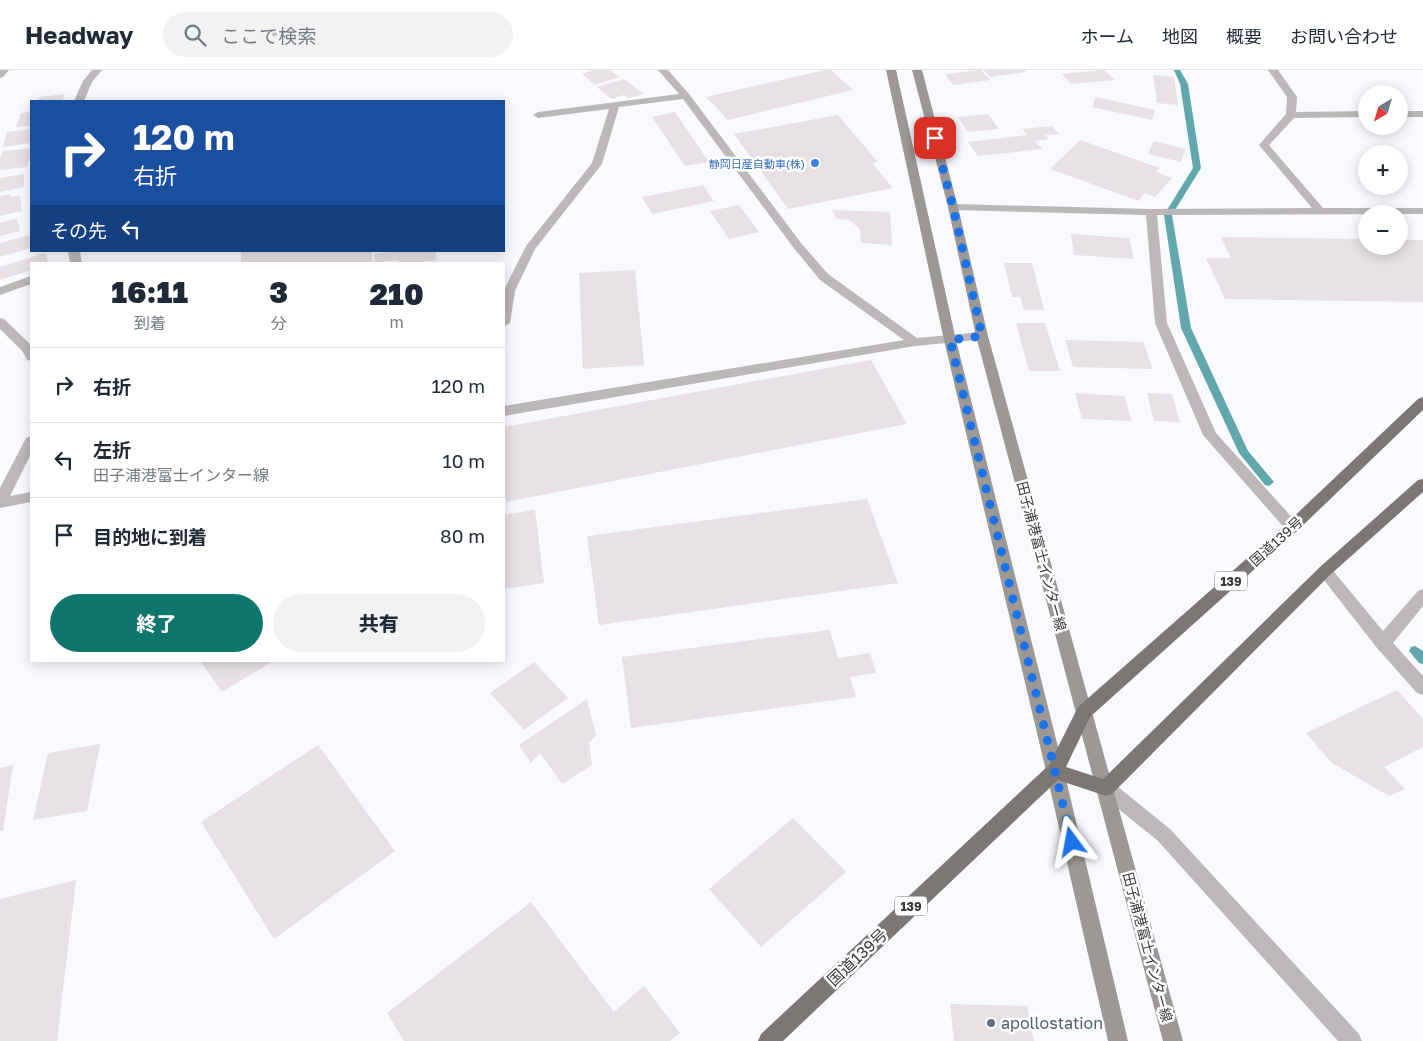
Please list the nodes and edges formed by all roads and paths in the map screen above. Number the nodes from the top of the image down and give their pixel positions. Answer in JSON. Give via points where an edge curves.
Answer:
{"nodes":[{"id":1,"x":4,"y":70,"type":"edge"},
{"id":2,"x":97,"y":70,"type":"edge"},
{"id":3,"x":663,"y":70,"type":"edge"},
{"id":4,"x":891,"y":70,"type":"edge"},
{"id":5,"x":917,"y":70,"type":"edge"},
{"id":6,"x":1273,"y":70,"type":"edge"},
{"id":7,"x":0,"y":75,"type":"edge"},
{"id":8,"x":686,"y":96,"type":"junction"},
{"id":9,"x":79,"y":100,"type":"edge"},
{"id":10,"x":615,"y":105,"type":"junction"},
{"id":11,"x":1358,"y":114,"type":"edge"},
{"id":12,"x":1408,"y":114,"type":"edge"},
{"id":13,"x":1423,"y":114,"type":"edge"},
{"id":14,"x":538,"y":115,"type":"dead end"},
{"id":15,"x":1290,"y":115,"type":"junction"},
{"id":16,"x":953,"y":207,"type":"junction"},
{"id":17,"x":1320,"y":211,"type":"junction"},
{"id":18,"x":1423,"y":211,"type":"edge"},
{"id":19,"x":1151,"y":212,"type":"junction"},
{"id":20,"x":30,"y":280,"type":"edge"},
{"id":21,"x":0,"y":291,"type":"edge"},
{"id":22,"x":505,"y":316,"type":"edge"},
{"id":23,"x":0,"y":322,"type":"edge"},
{"id":24,"x":982,"y":336,"type":"junction"},
{"id":25,"x":950,"y":340,"type":"junction"},
{"id":26,"x":915,"y":342,"type":"junction"},
{"id":27,"x":30,"y":354,"type":"edge"},
{"id":28,"x":1423,"y":402,"type":"edge"},
{"id":29,"x":505,"y":411,"type":"edge"},
{"id":30,"x":30,"y":443,"type":"edge"},
{"id":31,"x":1423,"y":484,"type":"edge"},
{"id":32,"x":30,"y":497,"type":"edge"},
{"id":33,"x":0,"y":502,"type":"edge"},
{"id":34,"x":1292,"y":527,"type":"junction"},
{"id":35,"x":1325,"y":571,"type":"junction"},
{"id":36,"x":1423,"y":595,"type":"edge"},
{"id":37,"x":1383,"y":643,"type":"junction"},
{"id":38,"x":1423,"y":688,"type":"edge"},
{"id":39,"x":1084,"y":712,"type":"junction"},
{"id":40,"x":1055,"y":770,"type":"junction"},
{"id":41,"x":1106,"y":788,"type":"junction"},
{"id":42,"x":768,"y":1041,"type":"edge"},
{"id":43,"x":1118,"y":1041,"type":"edge"},
{"id":44,"x":1172,"y":1041,"type":"edge"},
{"id":45,"x":1352,"y":1041,"type":"edge"}],
"edges":[{"from":1,"to":7,"type":"street"},
{"from":2,"to":9,"type":"street"},
{"from":3,"to":8,"type":"street"},
{"from":4,"to":25,"type":"main road"},
{"from":5,"to":16,"type":"main road","name":"田子浦港富士インター線"},
{"from":6,"to":15,"type":"street","via":[[1292,97]]},
{"from":8,"to":10,"type":"street"},
{"from":8,"to":26,"type":"street","via":[[824,277]]},
{"from":10,"to":14,"type":"street"},
{"from":10,"to":22,"type":"street","via":[[596,164],[530,248],[509,291]]},
{"from":11,"to":15,"type":"street"},
{"from":12,"to":13,"type":"street"},
{"from":15,"to":17,"type":"street","via":[[1264,145]]},
{"from":16,"to":19,"type":"street"},
{"from":16,"to":24,"type":"main road","name":"田子浦港富士インター線"},
{"from":17,"to":18,"type":"street"},
{"from":17,"to":19,"type":"street"},
{"from":19,"to":34,"type":"street","via":[[1161,323],[1210,435]]},
{"from":20,"to":21,"type":"street"},
{"from":23,"to":27,"type":"street"},
{"from":24,"to":25,"type":"street"},
{"from":24,"to":39,"type":"main road","name":"田子浦港富士インター線"},
{"from":25,"to":26,"type":"street"},
{"from":25,"to":40,"type":"main road"},
{"from":26,"to":29,"type":"street"},
{"from":28,"to":34,"type":"highway","name":"国道139号","number":"139"},
{"from":30,"to":33,"type":"street"},
{"from":31,"to":35,"type":"highway"},
{"from":32,"to":33,"type":"street"},
{"from":34,"to":39,"type":"highway","name":"国道139号","number":"139"},
{"from":35,"to":37,"type":"street"},
{"from":35,"to":41,"type":"highway"},
{"from":36,"to":37,"type":"street"},
{"from":37,"to":38,"type":"street"},
{"from":39,"to":40,"type":"highway","name":"国道139号","number":"139"},
{"from":39,"to":41,"type":"main road","name":"田子浦港富士インター線"},
{"from":40,"to":41,"type":"highway"},
{"from":40,"to":42,"type":"highway","name":"国道139号","number":"139"},
{"from":40,"to":43,"type":"main road"},
{"from":41,"to":44,"type":"main road","name":"田子浦港富士インター線"},
{"from":41,"to":45,"type":"street","via":[[1164,835]]}]}
